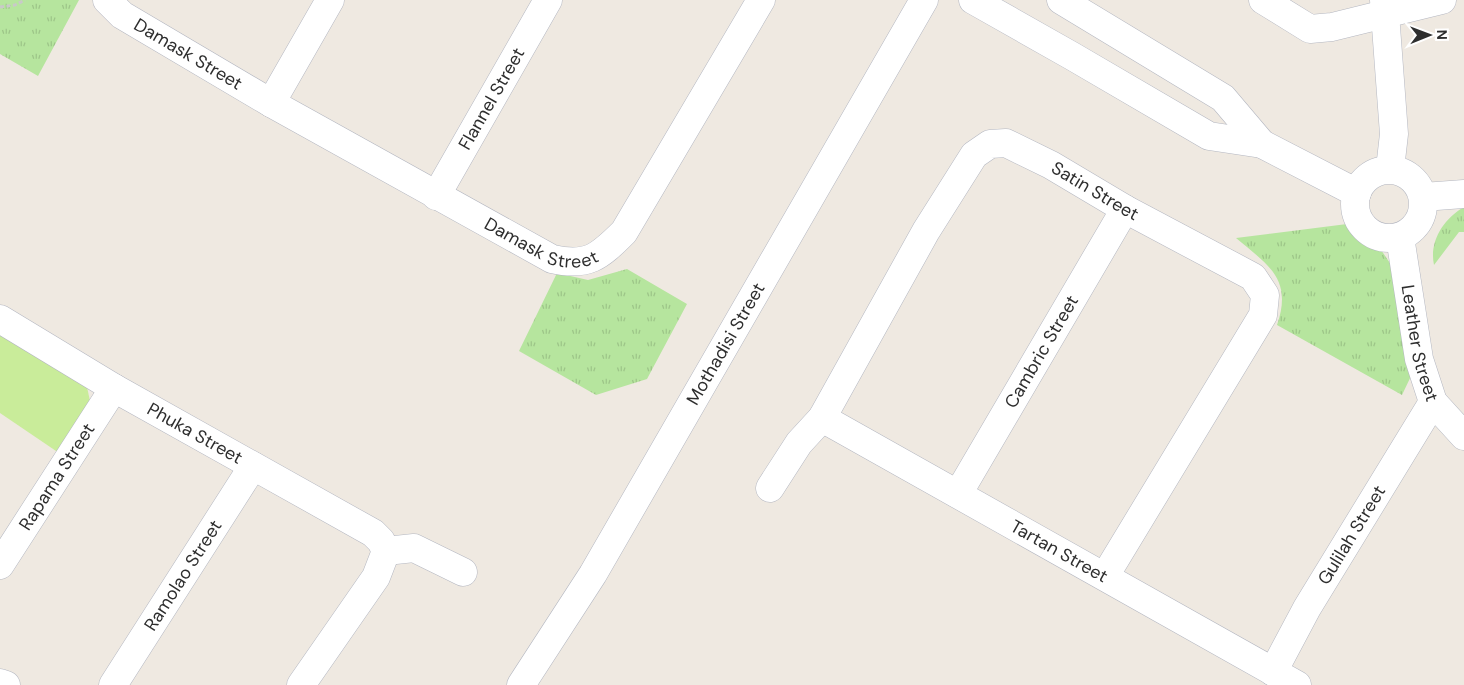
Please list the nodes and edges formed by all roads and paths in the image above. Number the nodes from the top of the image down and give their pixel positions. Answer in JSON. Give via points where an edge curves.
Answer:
{"nodes":[{"id":1,"x":25,"y":0,"type":"edge"},
{"id":2,"x":107,"y":0,"type":"edge"},
{"id":3,"x":330,"y":0,"type":"edge"},
{"id":4,"x":548,"y":0,"type":"edge"},
{"id":5,"x":762,"y":0,"type":"edge"},
{"id":6,"x":924,"y":0,"type":"edge"},
{"id":7,"x":973,"y":0,"type":"edge"},
{"id":8,"x":1061,"y":0,"type":"edge"},
{"id":9,"x":1263,"y":0,"type":"edge"},
{"id":10,"x":1442,"y":0,"type":"edge"},
{"id":11,"x":0,"y":7,"type":"edge"},
{"id":12,"x":1385,"y":7,"type":"edge"},
{"id":13,"x":271,"y":103,"type":"junction"},
{"id":14,"x":1262,"y":144,"type":"junction"},
{"id":15,"x":1390,"y":169,"type":"junction"},
{"id":16,"x":1357,"y":193,"type":"junction"},
{"id":17,"x":1464,"y":194,"type":"edge"},
{"id":18,"x":436,"y":196,"type":"junction"},
{"id":19,"x":1423,"y":197,"type":"junction"},
{"id":20,"x":1125,"y":209,"type":"junction"},
{"id":21,"x":1400,"y":237,"type":"junction"},
{"id":22,"x":0,"y":319,"type":"edge"},
{"id":23,"x":114,"y":388,"type":"junction"},
{"id":24,"x":1433,"y":402,"type":"junction"},
{"id":25,"x":822,"y":418,"type":"junction"},
{"id":26,"x":1464,"y":436,"type":"edge"},
{"id":27,"x":253,"y":466,"type":"junction"},
{"id":28,"x":770,"y":488,"type":"dead end"},
{"id":29,"x":958,"y":494,"type":"junction"},
{"id":30,"x":386,"y":551,"type":"junction"},
{"id":31,"x":0,"y":565,"type":"edge"},
{"id":32,"x":464,"y":572,"type":"dead end"},
{"id":33,"x":1105,"y":576,"type":"junction"},
{"id":34,"x":1273,"y":672,"type":"junction"},
{"id":35,"x":0,"y":683,"type":"edge"},
{"id":36,"x":6,"y":685,"type":"edge"},
{"id":37,"x":113,"y":685,"type":"edge"},
{"id":38,"x":301,"y":685,"type":"edge"},
{"id":39,"x":521,"y":685,"type":"edge"},
{"id":40,"x":1297,"y":685,"type":"edge"}],
"edges":[{"from":1,"to":11,"type":"path"},
{"from":2,"to":13,"type":"street","name":"Damask Street","via":[[122,15]]},
{"from":3,"to":13,"type":"street"},
{"from":4,"to":18,"type":"street","name":"Flannel Street"},
{"from":5,"to":18,"type":"street","name":"Damask Street","via":[[624,232],[605,251],[588,260],[572,263],[552,259]]},
{"from":6,"to":39,"type":"street","name":"Mothadisi Street","via":[[593,574]]},
{"from":7,"to":14,"type":"street","via":[[1209,136]]},
{"from":8,"to":14,"type":"street","via":[[1223,98]]},
{"from":9,"to":12,"type":"street","via":[[1310,28],[1332,28]]},
{"from":10,"to":12,"type":"street"},
{"from":12,"to":15,"type":"street","via":[[1394,134]]},
{"from":13,"to":18,"type":"street","name":"Damask Street"},
{"from":14,"to":16,"type":"street"},
{"from":15,"to":16,"type":"street","via":[[1370,176]]},
{"from":15,"to":19,"type":"street","via":[[1412,177]]},
{"from":16,"to":21,"type":"street","via":[[1356,214],[1369,232],[1379,237]]},
{"from":17,"to":19,"type":"street"},
{"from":19,"to":21,"type":"street","via":[[1422,217],[1416,226]]},
{"from":20,"to":25,"type":"street","name":"Satin Street","via":[[1051,165],[1006,143],[990,144],[974,155],[926,230]]},
{"from":20,"to":29,"type":"street","name":"Cambric Street"},
{"from":20,"to":33,"type":"street","name":"Satin Street","via":[[1253,277],[1265,295],[1262,315]]},
{"from":21,"to":24,"type":"street","name":"Leather Street","via":[[1419,359]]},
{"from":22,"to":23,"type":"street","name":"Phuka Street"},
{"from":23,"to":27,"type":"street","name":"Phuka Street"},
{"from":23,"to":31,"type":"street","name":"Rapama Street"},
{"from":24,"to":26,"type":"street","name":"Leather Street"},
{"from":24,"to":34,"type":"street","name":"Gulilah Street","via":[[1307,608]]},
{"from":25,"to":28,"type":"street","name":"Satin Street","via":[[799,443]]},
{"from":25,"to":29,"type":"street","name":"Tartan Street"},
{"from":27,"to":30,"type":"street","name":"Phuka Street","via":[[372,533]]},
{"from":27,"to":37,"type":"street","name":"Ramolao Street"},
{"from":29,"to":33,"type":"street","name":"Tartan Street"},
{"from":30,"to":32,"type":"street","via":[[414,548]]},
{"from":30,"to":38,"type":"street","via":[[376,577]]},
{"from":33,"to":34,"type":"street","name":"Tartan Street"},
{"from":34,"to":40,"type":"street","name":"Tartan Street"},
{"from":35,"to":36,"type":"street"}]}
